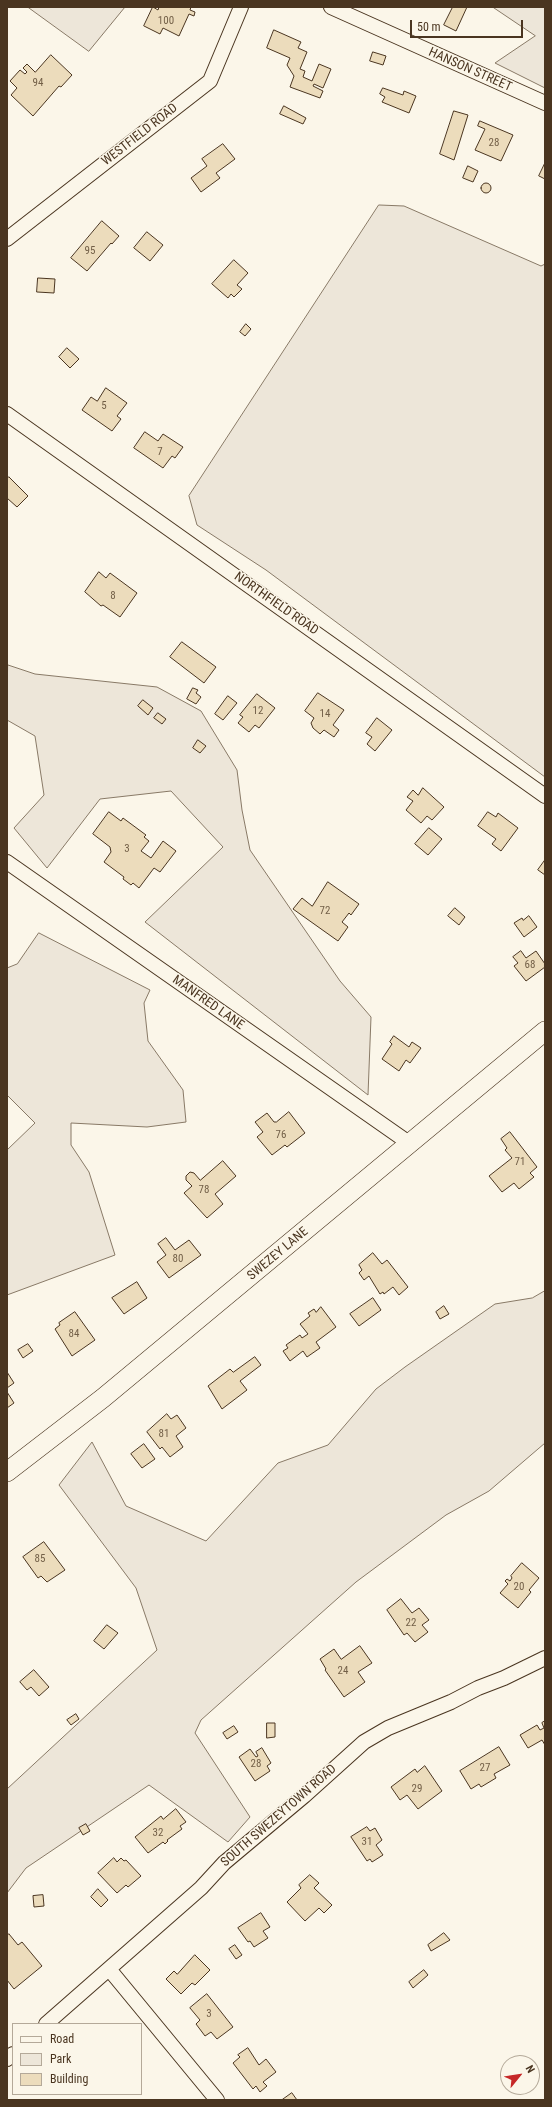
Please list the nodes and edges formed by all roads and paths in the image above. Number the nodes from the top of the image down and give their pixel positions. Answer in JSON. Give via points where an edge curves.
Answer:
{"nodes":[{"id":1,"x":241,"y":7,"type":"edge"},
{"id":2,"x":331,"y":7,"type":"edge"},
{"id":3,"x":545,"y":102,"type":"edge"},
{"id":4,"x":7,"y":239,"type":"edge"},
{"id":5,"x":7,"y":414,"type":"edge"},
{"id":6,"x":545,"y":796,"type":"edge"},
{"id":7,"x":7,"y":862,"type":"edge"},
{"id":8,"x":545,"y":1031,"type":"edge"},
{"id":9,"x":410,"y":1143,"type":"junction"},
{"id":10,"x":7,"y":1472,"type":"edge"},
{"id":11,"x":545,"y":1658,"type":"edge"},
{"id":12,"x":109,"y":1969,"type":"junction"},
{"id":13,"x":47,"y":2023,"type":"edge"},
{"id":14,"x":217,"y":2100,"type":"edge"}],
"edges":[{"from":1,"to":4,"type":"street","name":"WESTFIELD ROAD","via":[[210,81]]},
{"from":2,"to":3,"type":"street","name":"HANSON STREET"},
{"from":5,"to":6,"type":"street","name":"NORTHFIELD ROAD"},
{"from":7,"to":9,"type":"street","name":"MANFRED LANE"},
{"from":8,"to":9,"type":"street","name":"SWEZEY LANE"},
{"from":9,"to":10,"type":"street","name":"SWEZEY LANE","via":[[103,1398]]},
{"from":11,"to":12,"type":"street","name":"SOUTH SWEZEYTOWN ROAD","via":[[388,1728],[364,1742],[224,1863],[201,1888]]},
{"from":12,"to":13,"type":"street","name":"SOUTH SWEZEYTOWN ROAD"},
{"from":12,"to":14,"type":"street"}]}
